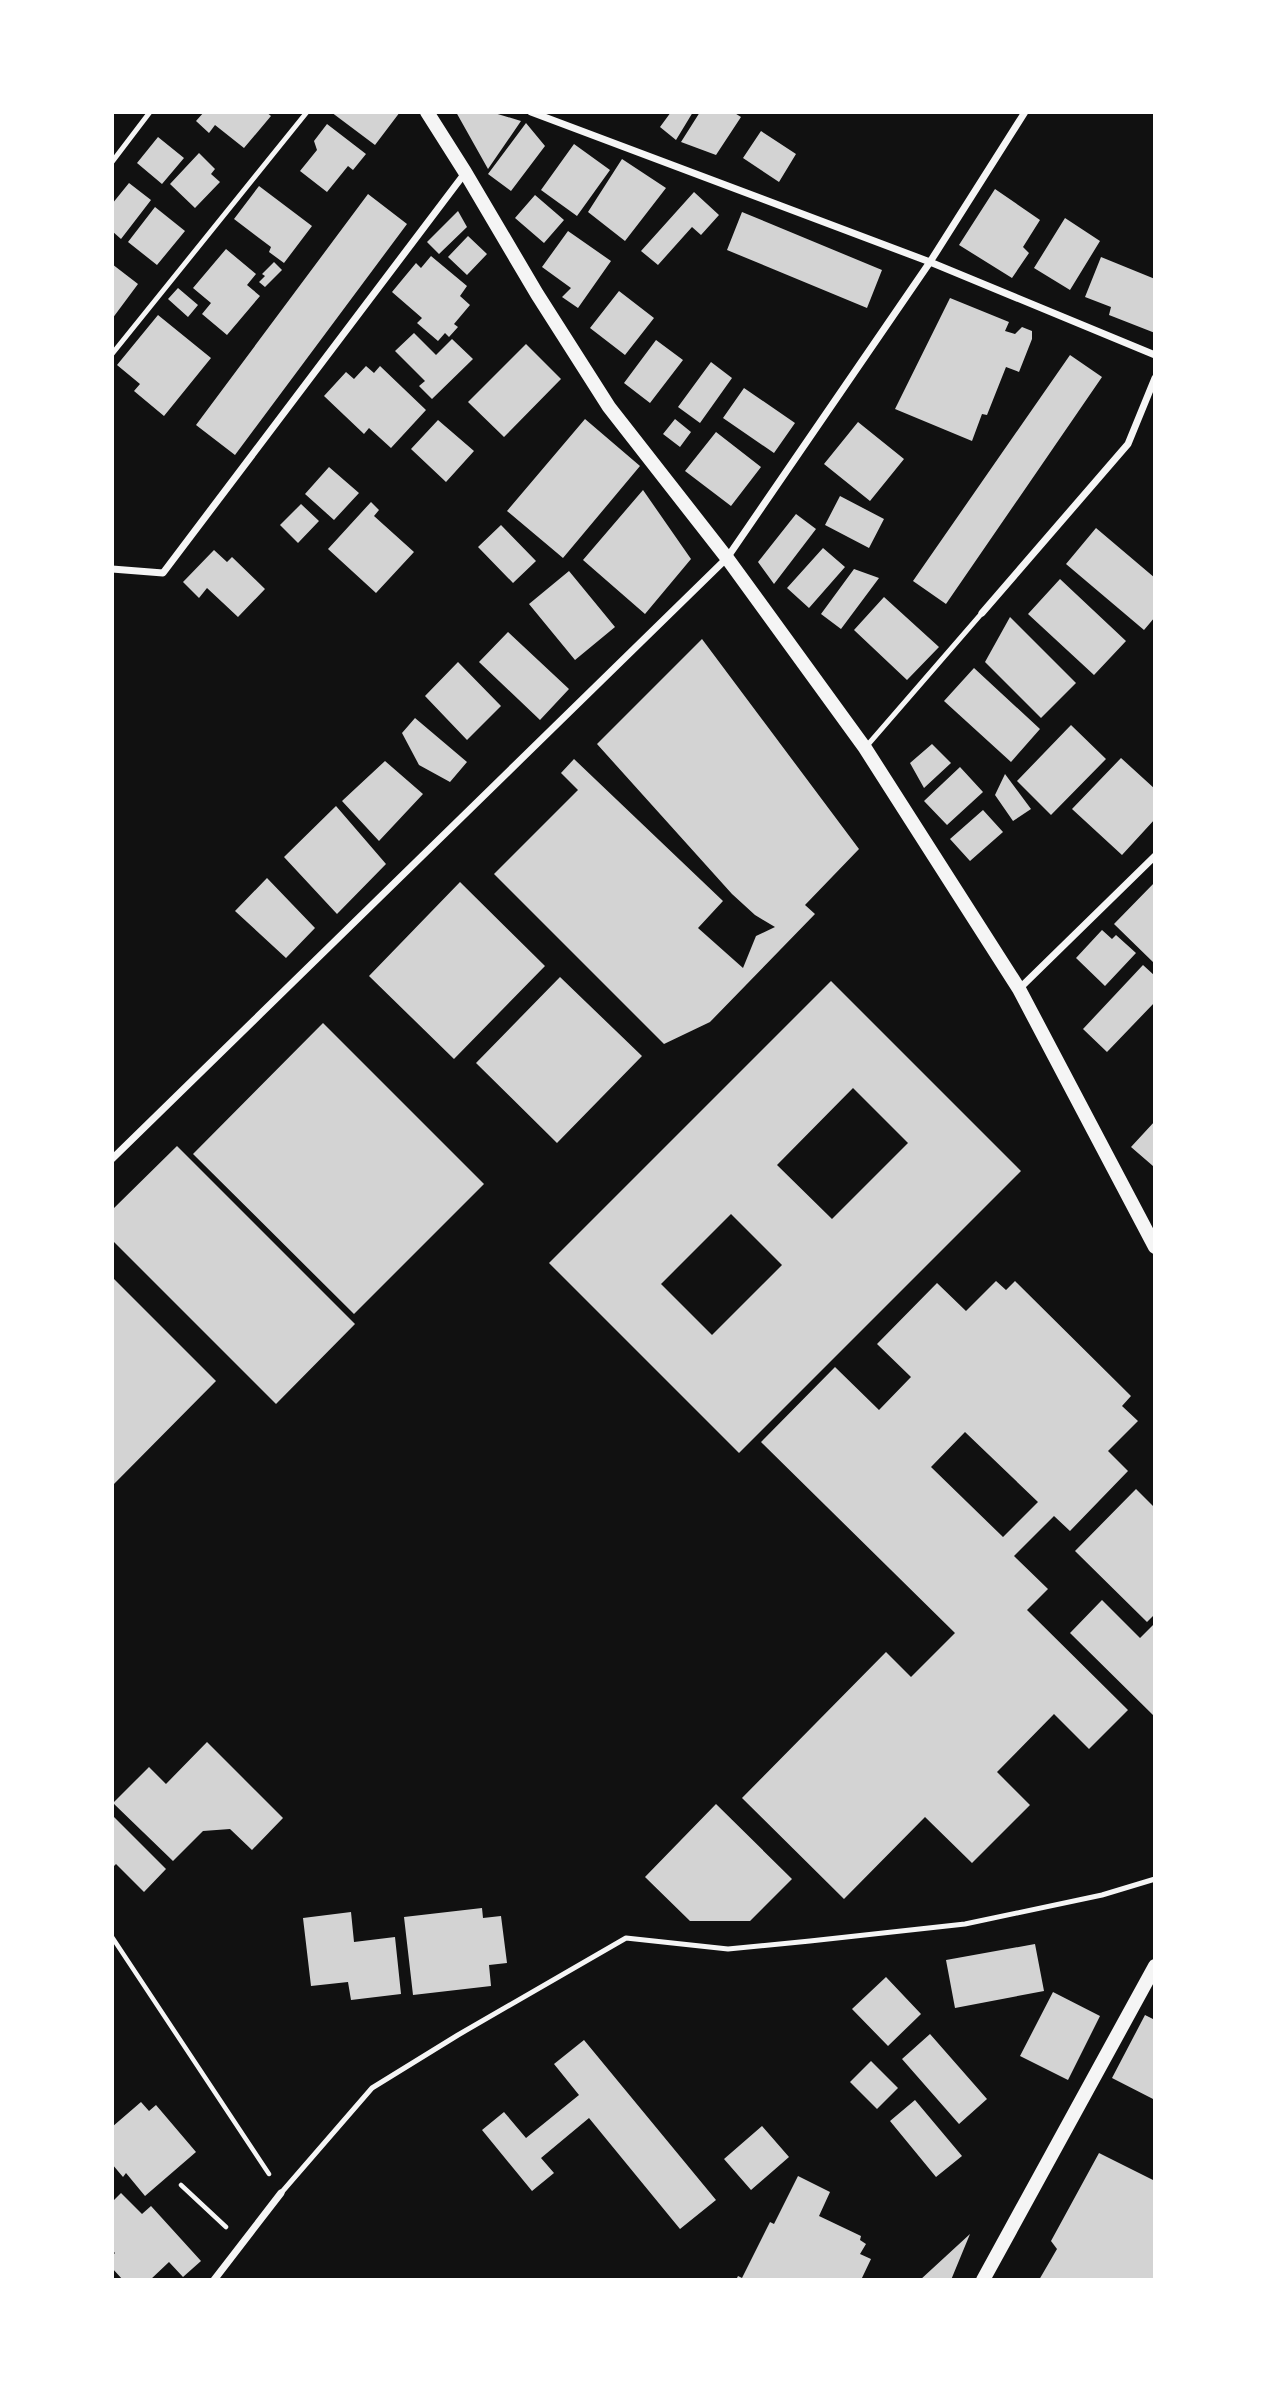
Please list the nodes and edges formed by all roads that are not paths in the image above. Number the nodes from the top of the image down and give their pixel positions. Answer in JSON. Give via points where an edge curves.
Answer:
{"nodes":[{"id":1,"x":150,"y":112,"type":"edge"},
{"id":2,"x":307,"y":112,"type":"edge"},
{"id":3,"x":427,"y":112,"type":"edge"},
{"id":4,"x":1025,"y":112,"type":"edge"},
{"id":5,"x":535,"y":113,"type":"edge"},
{"id":6,"x":112,"y":162,"type":"edge"},
{"id":7,"x":465,"y":172,"type":"junction"},
{"id":8,"x":930,"y":262,"type":"junction"},
{"id":9,"x":112,"y":354,"type":"edge"},
{"id":10,"x":1155,"y":355,"type":"edge"},
{"id":11,"x":1155,"y":378,"type":"edge"},
{"id":12,"x":727,"y":558,"type":"junction"},
{"id":13,"x":112,"y":569,"type":"edge"},
{"id":14,"x":982,"y":613,"type":"joint"},
{"id":15,"x":865,"y":748,"type":"junction"},
{"id":16,"x":1155,"y":856,"type":"edge"},
{"id":17,"x":1018,"y":989,"type":"junction"},
{"id":18,"x":112,"y":1159,"type":"edge"},
{"id":19,"x":1155,"y":1247,"type":"edge"},
{"id":20,"x":1155,"y":1879,"type":"edge"},
{"id":21,"x":1155,"y":1966,"type":"edge"},
{"id":22,"x":281,"y":2193,"type":"joint"},
{"id":23,"x":214,"y":2280,"type":"edge"},
{"id":24,"x":983,"y":2280,"type":"edge"}],
"edges":[{"from":1,"to":6,"type":"lane"},
{"from":2,"to":9,"type":"lane"},
{"from":3,"to":7,"type":"main road"},
{"from":4,"to":8,"type":"street"},
{"from":5,"to":8,"type":"street"},
{"from":7,"to":12,"type":"main road","via":[[609,407]]},
{"from":7,"to":13,"type":"street","via":[[163,573]]},
{"from":8,"to":10,"type":"street"},
{"from":8,"to":12,"type":"street"},
{"from":11,"to":14,"type":"street","via":[[1128,443]]},
{"from":12,"to":15,"type":"main road"},
{"from":12,"to":18,"type":"street"},
{"from":14,"to":15,"type":"lane"},
{"from":15,"to":17,"type":"main road"},
{"from":16,"to":17,"type":"street"},
{"from":17,"to":19,"type":"main road"},
{"from":20,"to":22,"type":"lane","via":[[965,1924],[728,1949],[626,1938],[372,2088]]},
{"from":21,"to":24,"type":"main road"},
{"from":22,"to":23,"type":"street"}]}
